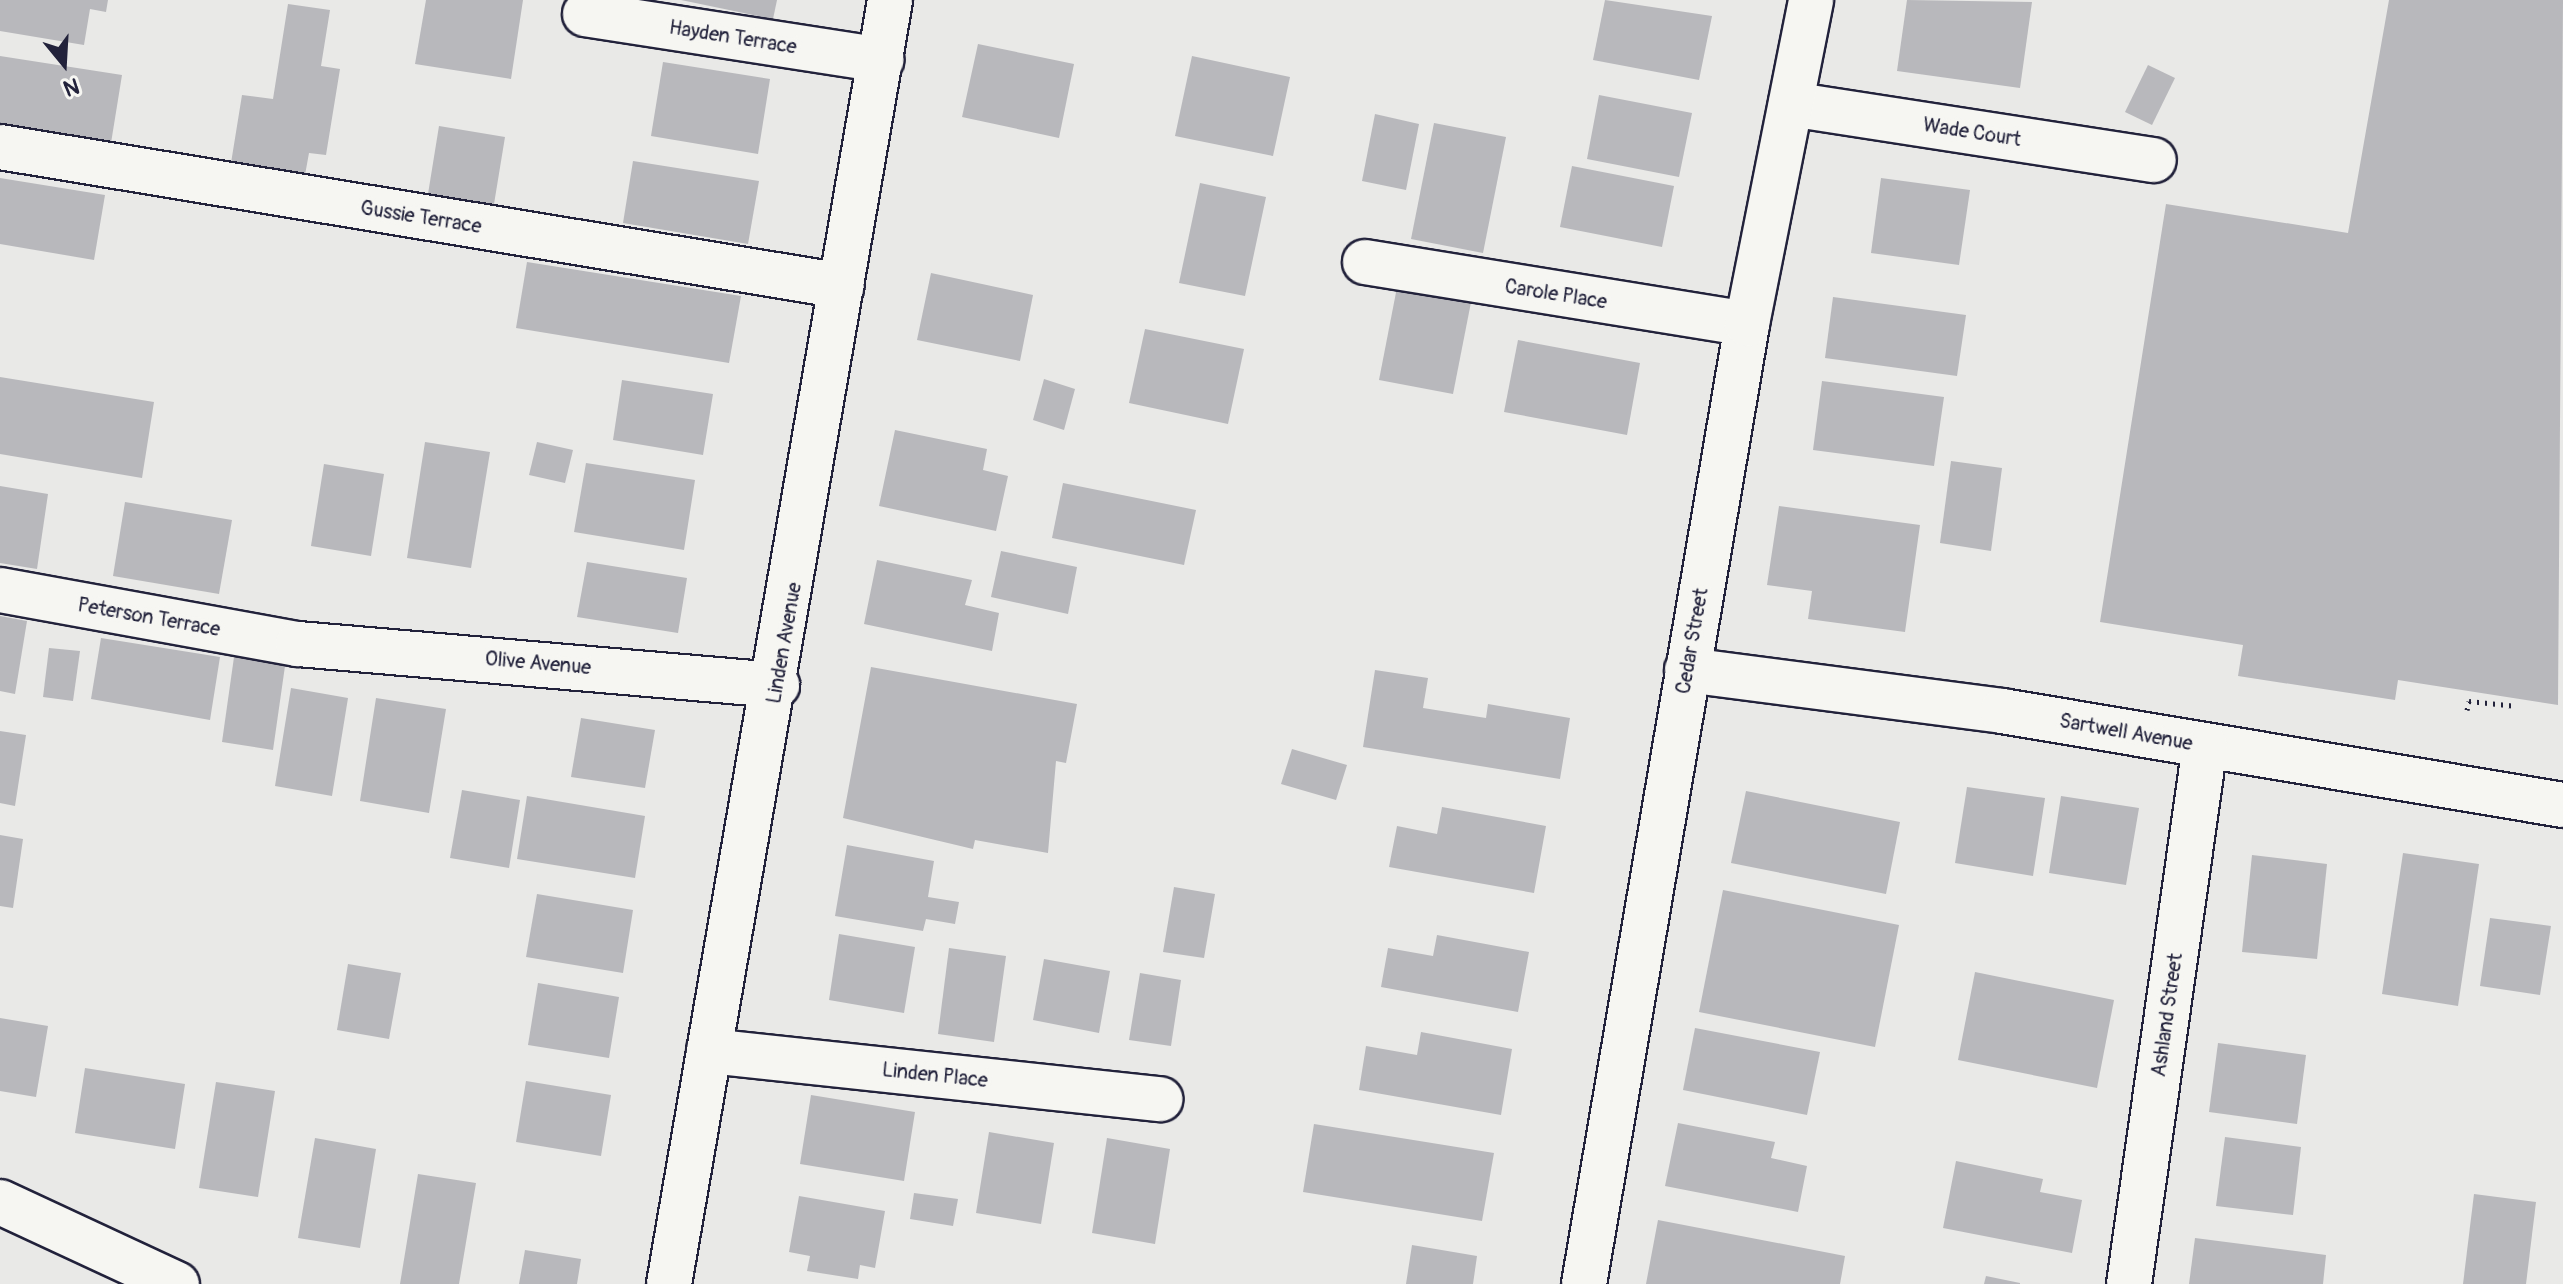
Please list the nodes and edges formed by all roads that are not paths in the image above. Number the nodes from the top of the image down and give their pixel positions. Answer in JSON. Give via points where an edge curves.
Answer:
{"nodes":[{"id":1,"x":890,"y":0,"type":"edge"},
{"id":2,"x":1811,"y":0,"type":"edge"},
{"id":3,"x":585,"y":14,"type":"dead end"},
{"id":4,"x":881,"y":60,"type":"junction"},
{"id":5,"x":1791,"y":104,"type":"junction"},
{"id":6,"x":0,"y":147,"type":"edge"},
{"id":7,"x":2154,"y":160,"type":"dead end"},
{"id":8,"x":1365,"y":262,"type":"dead end"},
{"id":9,"x":842,"y":286,"type":"junction"},
{"id":10,"x":1747,"y":324,"type":"junction"},
{"id":11,"x":0,"y":590,"type":"edge"},
{"id":12,"x":298,"y":644,"type":"joint"},
{"id":13,"x":1687,"y":670,"type":"junction"},
{"id":14,"x":777,"y":685,"type":"junction"},
{"id":15,"x":2205,"y":745,"type":"junction"},
{"id":16,"x":2563,"y":805,"type":"edge"},
{"id":17,"x":709,"y":1051,"type":"junction"},
{"id":18,"x":1160,"y":1099,"type":"dead end"},
{"id":19,"x":0,"y":1202,"type":"edge"},
{"id":20,"x":177,"y":1284,"type":"edge"},
{"id":21,"x":669,"y":1284,"type":"edge"},
{"id":22,"x":1584,"y":1284,"type":"edge"},
{"id":23,"x":2129,"y":1284,"type":"edge"}],
"edges":[{"from":1,"to":4,"type":"street","name":"Linden Avenue"},
{"from":2,"to":5,"type":"street","name":"Cedar Street"},
{"from":3,"to":4,"type":"street","name":"Hayden Terrace"},
{"from":4,"to":9,"type":"street","name":"Linden Avenue"},
{"from":5,"to":7,"type":"street","name":"Wade Court"},
{"from":5,"to":10,"type":"street","name":"Cedar Street"},
{"from":6,"to":9,"type":"street","name":"Gussie Terrace"},
{"from":8,"to":10,"type":"street","name":"Carole Place"},
{"from":9,"to":14,"type":"street","name":"Linden Avenue"},
{"from":10,"to":13,"type":"street","name":"Cedar Street"},
{"from":11,"to":12,"type":"street","name":"Peterson Terrace"},
{"from":12,"to":14,"type":"street","name":"Olive Avenue"},
{"from":13,"to":15,"type":"street","name":"Sartwell Avenue"},
{"from":13,"to":22,"type":"street","name":"Cedar Street"},
{"from":14,"to":17,"type":"street","name":"Linden Avenue"},
{"from":15,"to":16,"type":"street","name":"Sartwell Avenue"},
{"from":15,"to":23,"type":"street","name":"Ashland Street"},
{"from":17,"to":18,"type":"street","name":"Linden Place"},
{"from":17,"to":21,"type":"street","name":"Linden Avenue"},
{"from":19,"to":20,"type":"street"}]}
